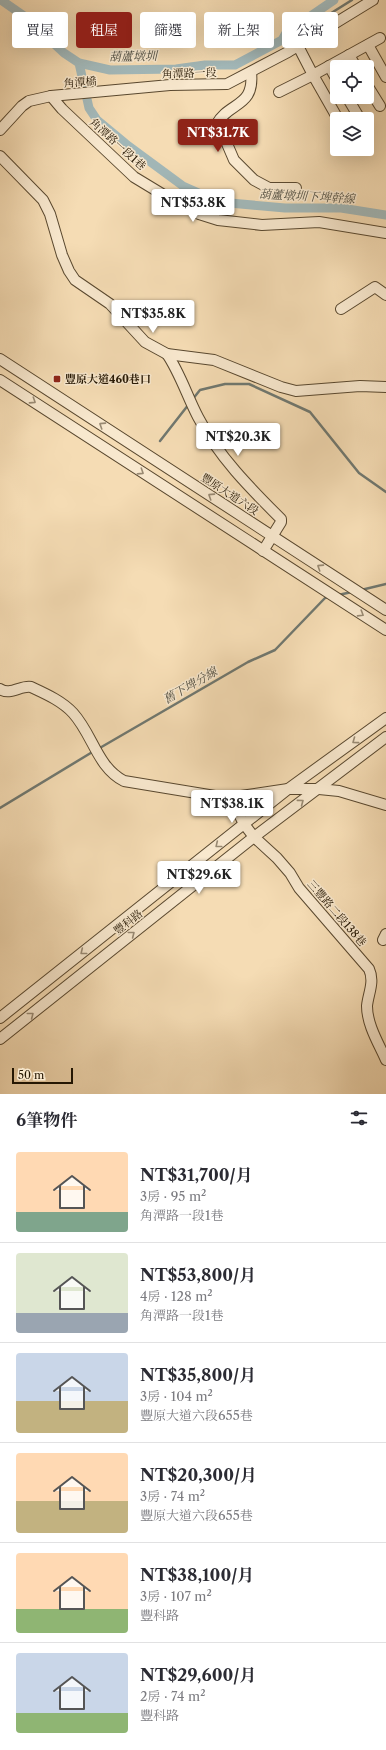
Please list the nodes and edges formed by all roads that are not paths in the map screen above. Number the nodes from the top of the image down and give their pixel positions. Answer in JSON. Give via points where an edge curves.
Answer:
{"nodes":[{"id":1,"x":373,"y":0,"type":"edge"},
{"id":2,"x":338,"y":21,"type":"edge"},
{"id":3,"x":380,"y":38,"type":"dead end"},
{"id":4,"x":368,"y":45,"type":"junction"},
{"id":5,"x":294,"y":48,"type":"edge"},
{"id":6,"x":299,"y":48,"type":"edge"},
{"id":7,"x":349,"y":55,"type":"junction"},
{"id":8,"x":352,"y":60,"type":"edge"},
{"id":9,"x":329,"y":66,"type":"joint"},
{"id":10,"x":251,"y":72,"type":"junction"},
{"id":11,"x":314,"y":75,"type":"junction"},
{"id":12,"x":386,"y":77,"type":"edge"},
{"id":13,"x":103,"y":92,"type":"joint"},
{"id":14,"x":279,"y":92,"type":"dead end"},
{"id":15,"x":54,"y":95,"type":"junction"},
{"id":16,"x":374,"y":96,"type":"edge"},
{"id":17,"x":380,"y":106,"type":"dead end"},
{"id":18,"x":334,"y":112,"type":"edge"},
{"id":19,"x":0,"y":130,"type":"edge"},
{"id":20,"x":0,"y":156,"type":"edge"},
{"id":21,"x":296,"y":188,"type":"dead end"},
{"id":22,"x":386,"y":233,"type":"edge"},
{"id":23,"x":386,"y":295,"type":"edge"},
{"id":24,"x":341,"y":309,"type":"dead end"},
{"id":25,"x":167,"y":354,"type":"junction"},
{"id":26,"x":0,"y":358,"type":"edge"},
{"id":27,"x":0,"y":380,"type":"edge"},
{"id":28,"x":386,"y":386,"type":"edge"},
{"id":29,"x":272,"y":536,"type":"junction"},
{"id":30,"x":263,"y":551,"type":"junction"},
{"id":31,"x":386,"y":610,"type":"edge"},
{"id":32,"x":385,"y":630,"type":"edge"},
{"id":33,"x":0,"y":689,"type":"edge"},
{"id":34,"x":386,"y":718,"type":"edge"},
{"id":35,"x":386,"y":737,"type":"edge"},
{"id":36,"x":288,"y":789,"type":"junction"},
{"id":37,"x":319,"y":789,"type":"junction"},
{"id":38,"x":231,"y":798,"type":"junction"},
{"id":39,"x":386,"y":805,"type":"edge"},
{"id":40,"x":244,"y":824,"type":"junction"},
{"id":41,"x":254,"y":837,"type":"junction"},
{"id":42,"x":0,"y":1018,"type":"edge"},
{"id":43,"x":0,"y":1039,"type":"edge"},
{"id":44,"x":386,"y":1060,"type":"edge"}],
"edges":[{"from":1,"to":2,"type":"street","name":"角潭路一段"},
{"from":3,"to":4,"type":"street"},
{"from":4,"to":7,"type":"street"},
{"from":4,"to":12,"type":"street"},
{"from":5,"to":10,"type":"street","name":"角潭路一段"},
{"from":6,"to":11,"type":"street"},
{"from":7,"to":8,"type":"street"},
{"from":7,"to":9,"type":"street"},
{"from":9,"to":11,"type":"street"},
{"from":10,"to":13,"type":"street","name":"角潭路一段","via":[[227,84],[170,85]]},
{"from":10,"to":21,"type":"street","via":[[251,91],[216,125],[234,160],[254,180],[269,188]]},
{"from":11,"to":14,"type":"street"},
{"from":11,"to":18,"type":"street"},
{"from":13,"to":15,"type":"street","name":"角潭橋"},
{"from":15,"to":19,"type":"street","name":"角潭橋","via":[[30,101],[22,106]]},
{"from":15,"to":22,"type":"street","name":"角潭路一段1巷","via":[[62,109],[134,177],[199,214],[222,221],[262,225],[319,222]]},
{"from":16,"to":17,"type":"street"},
{"from":20,"to":25,"type":"street","via":[[43,200],[68,271],[75,280],[110,304],[145,342]]},
{"from":23,"to":24,"type":"street","via":[[375,287]]},
{"from":25,"to":28,"type":"street","via":[[214,360],[281,387],[296,390]]},
{"from":25,"to":29,"type":"street","via":[[210,437],[243,481],[281,519]]},
{"from":29,"to":26,"type":"street","name":"豐原大道六段","one_way":true},
{"from":27,"to":30,"type":"street","one_way":true},
{"from":29,"to":30,"type":"street"},
{"from":31,"to":29,"type":"street","name":"豐原大道六段","one_way":true},
{"from":30,"to":32,"type":"street","one_way":true},
{"from":33,"to":38,"type":"street","via":[[7,692],[31,687],[66,706],[82,726],[104,766],[112,775],[124,781]]},
{"from":34,"to":36,"type":"street","name":"豐科路","one_way":true},
{"from":35,"to":37,"type":"street","name":"豐科路"},
{"from":36,"to":37,"type":"street"},
{"from":36,"to":38,"type":"street"},
{"from":36,"to":40,"type":"street","name":"豐科路"},
{"from":37,"to":39,"type":"street","via":[[339,791]]},
{"from":41,"to":37,"type":"street","name":"豐科路","one_way":true},
{"from":38,"to":40,"type":"street","name":"三豐路二段138巷"},
{"from":40,"to":41,"type":"street","name":"三豐路二段138巷"},
{"from":40,"to":42,"type":"street","name":"豐科路","one_way":true},
{"from":43,"to":41,"type":"street","name":"豐科路","one_way":true},
{"from":41,"to":44,"type":"street","name":"三豐路二段138巷","via":[[277,858],[299,888],[369,969],[372,979],[367,1007]]}]}
